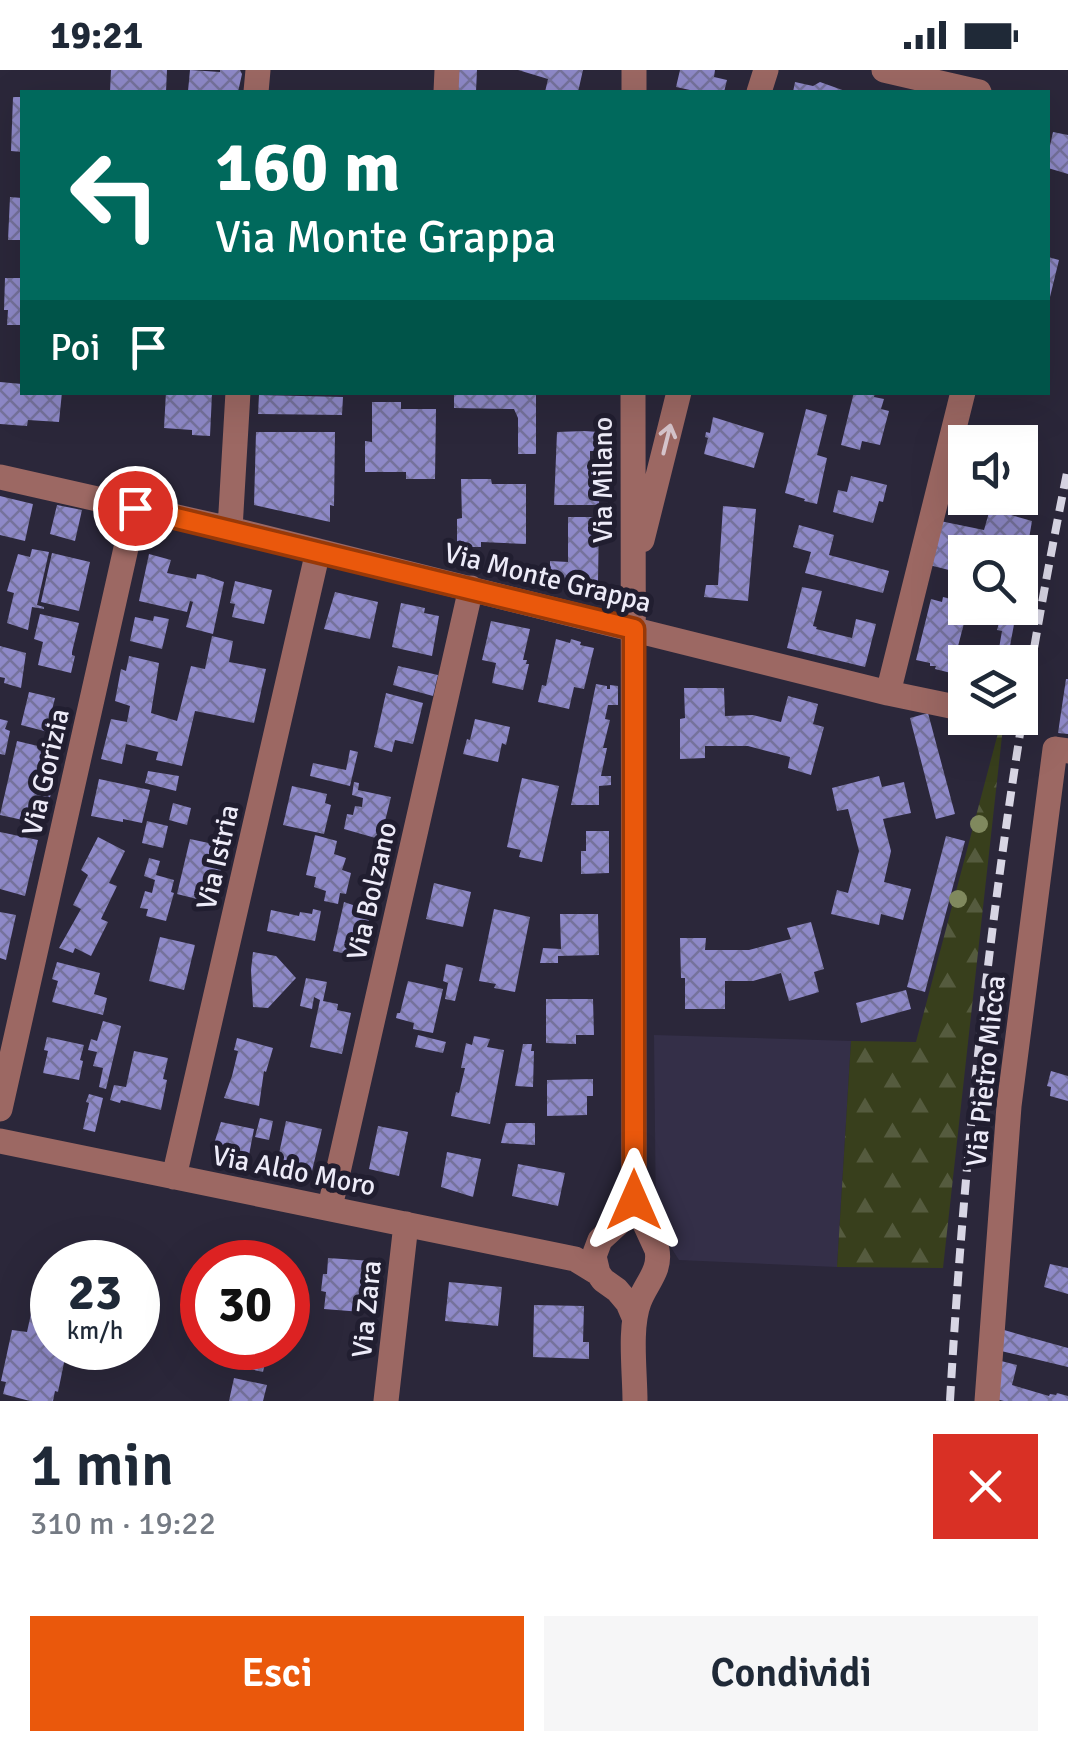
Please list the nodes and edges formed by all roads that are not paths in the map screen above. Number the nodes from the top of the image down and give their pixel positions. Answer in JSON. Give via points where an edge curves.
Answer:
{"nodes":[{"id":1,"x":884,"y":70,"type":"edge"},
{"id":2,"x":969,"y":90,"type":"edge"},
{"id":3,"x":238,"y":395,"type":"edge"},
{"id":4,"x":632,"y":395,"type":"edge"},
{"id":5,"x":678,"y":395,"type":"edge"},
{"id":6,"x":962,"y":395,"type":"edge"},
{"id":7,"x":0,"y":477,"type":"edge"},
{"id":8,"x":135,"y":508,"type":"junction"},
{"id":9,"x":230,"y":530,"type":"junction"},
{"id":10,"x":318,"y":551,"type":"junction"},
{"id":11,"x":471,"y":588,"type":"junction"},
{"id":12,"x":634,"y":629,"type":"junction"},
{"id":13,"x":888,"y":693,"type":"junction"},
{"id":14,"x":948,"y":706,"type":"edge"},
{"id":15,"x":1061,"y":750,"type":"edge"},
{"id":16,"x":0,"y":1109,"type":"edge"},
{"id":17,"x":0,"y":1140,"type":"edge"},
{"id":18,"x":174,"y":1177,"type":"junction"},
{"id":19,"x":634,"y":1200,"type":"junction"},
{"id":20,"x":330,"y":1207,"type":"junction"},
{"id":21,"x":406,"y":1224,"type":"junction"},
{"id":22,"x":654,"y":1241,"type":"junction"},
{"id":23,"x":600,"y":1260,"type":"junction"},
{"id":24,"x":649,"y":1282,"type":"junction"},
{"id":25,"x":634,"y":1317,"type":"junction"},
{"id":26,"x":386,"y":1401,"type":"edge"},
{"id":27,"x":635,"y":1401,"type":"edge"},
{"id":28,"x":987,"y":1401,"type":"edge"}],
"edges":[{"from":1,"to":2,"type":"street"},
{"from":3,"to":9,"type":"street"},
{"from":4,"to":12,"type":"street","name":"Via Milano"},
{"from":12,"to":5,"type":"street","one_way":true,"via":[[641,615],[642,537]]},
{"from":6,"to":13,"type":"street"},
{"from":7,"to":8,"type":"street","name":"Via Monte Grappa"},
{"from":8,"to":9,"type":"street","name":"Via Monte Grappa"},
{"from":8,"to":16,"type":"street","name":"Via Gorizia"},
{"from":9,"to":10,"type":"street","name":"Via Monte Grappa"},
{"from":10,"to":11,"type":"street","name":"Via Monte Grappa"},
{"from":10,"to":18,"type":"street","name":"Via Istria"},
{"from":11,"to":12,"type":"street","name":"Via Monte Grappa"},
{"from":11,"to":20,"type":"street","name":"Via Bolzano"},
{"from":12,"to":13,"type":"street","name":"Via Monte Grappa"},
{"from":12,"to":19,"type":"street"},
{"from":13,"to":14,"type":"street","name":"Via Monte Grappa"},
{"from":15,"to":28,"type":"street","name":"Via Pietro Micca","via":[[1009,1106]]},
{"from":17,"to":18,"type":"street","name":"Via Aldo Moro"},
{"from":18,"to":20,"type":"street","name":"Via Aldo Moro"},
{"from":19,"to":22,"type":"street"},
{"from":19,"to":23,"type":"street"},
{"from":20,"to":21,"type":"street","name":"Via Aldo Moro"},
{"from":21,"to":23,"type":"street","name":"Via Aldo Moro"},
{"from":21,"to":26,"type":"street","name":"Via Zara"},
{"from":22,"to":23,"type":"street","via":[[632,1227]]},
{"from":22,"to":24,"type":"street","via":[[658,1267]]},
{"from":23,"to":24,"type":"street","via":[[634,1290]]},
{"from":23,"to":25,"type":"street"},
{"from":24,"to":25,"type":"street"},
{"from":25,"to":27,"type":"street"}]}
